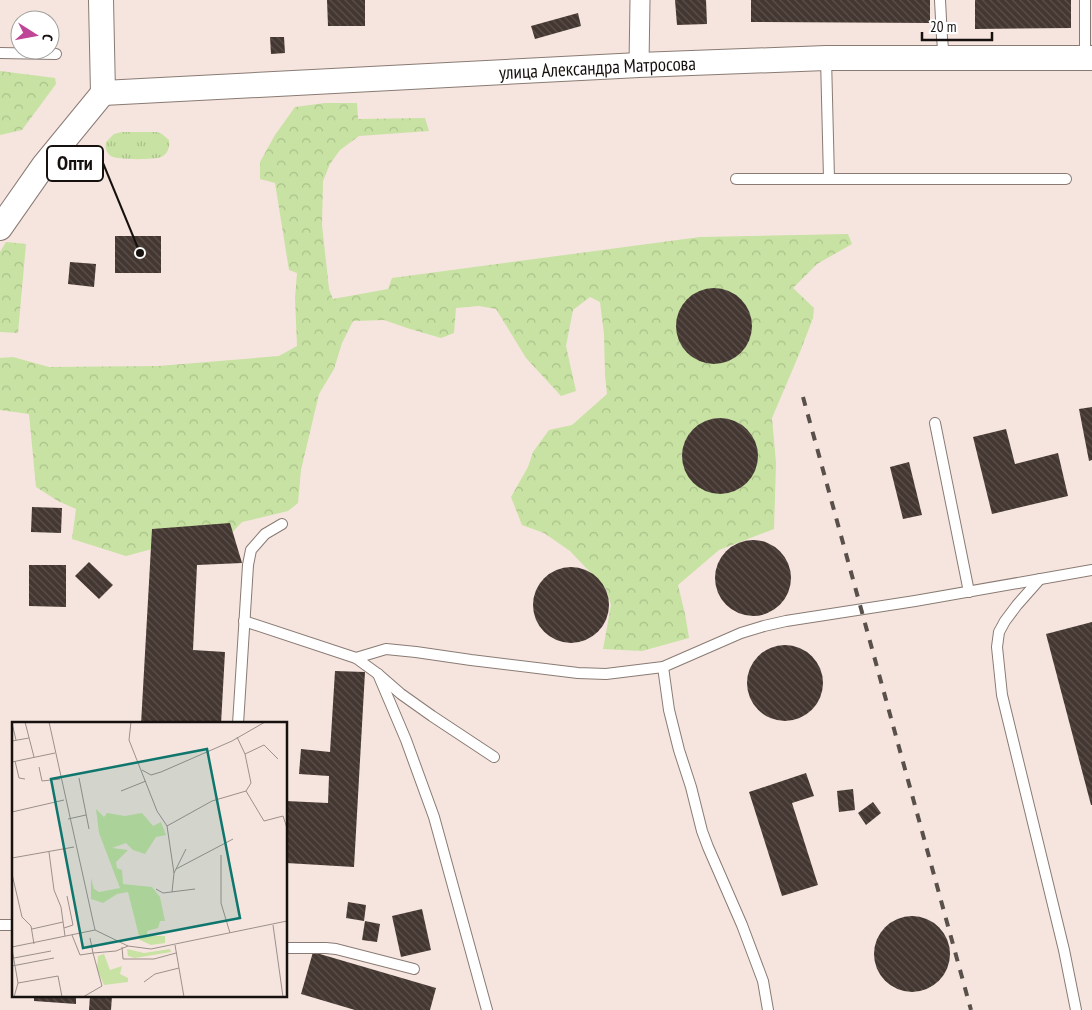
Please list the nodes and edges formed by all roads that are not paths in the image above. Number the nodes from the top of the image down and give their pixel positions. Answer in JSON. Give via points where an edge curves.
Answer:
{"nodes":[{"id":1,"x":101,"y":0,"type":"edge"},
{"id":2,"x":640,"y":0,"type":"edge"},
{"id":3,"x":940,"y":0,"type":"edge"},
{"id":4,"x":1085,"y":0,"type":"edge"},
{"id":5,"x":826,"y":58,"type":"junction"},
{"id":6,"x":944,"y":58,"type":"junction"},
{"id":7,"x":1089,"y":58,"type":"edge"},
{"id":8,"x":639,"y":65,"type":"junction"},
{"id":9,"x":103,"y":93,"type":"junction"},
{"id":10,"x":736,"y":179,"type":"dead end"},
{"id":11,"x":829,"y":179,"type":"junction"},
{"id":12,"x":1066,"y":179,"type":"dead end"},
{"id":13,"x":0,"y":228,"type":"edge"},
{"id":14,"x":935,"y":423,"type":"dead end"},
{"id":15,"x":282,"y":524,"type":"dead end"},
{"id":16,"x":1092,"y":570,"type":"edge"},
{"id":17,"x":1040,"y":579,"type":"junction"},
{"id":18,"x":969,"y":592,"type":"junction"},
{"id":19,"x":244,"y":621,"type":"junction"},
{"id":20,"x":356,"y":658,"type":"junction"},
{"id":21,"x":662,"y":668,"type":"junction"},
{"id":22,"x":378,"y":674,"type":"junction"},
{"id":23,"x":238,"y":722,"type":"edge"},
{"id":24,"x":494,"y":757,"type":"dead end"},
{"id":25,"x":288,"y":948,"type":"edge"},
{"id":26,"x":414,"y":969,"type":"dead end"},
{"id":27,"x":487,"y":1010,"type":"edge"},
{"id":28,"x":768,"y":1010,"type":"edge"},
{"id":29,"x":1076,"y":1010,"type":"edge"}],
"edges":[{"from":1,"to":9,"type":"street"},
{"from":2,"to":8,"type":"street"},
{"from":3,"to":6,"type":"lane"},
{"from":4,"to":7,"type":"lane"},
{"from":5,"to":6,"type":"street","name":"улица Александра Матросова"},
{"from":5,"to":8,"type":"street","name":"улица Александра Матросова"},
{"from":5,"to":11,"type":"lane"},
{"from":6,"to":7,"type":"street","name":"улица Александра Матросова"},
{"from":8,"to":9,"type":"street","name":"улица Александра Матросова"},
{"from":9,"to":13,"type":"street","via":[[44,165]]},
{"from":10,"to":11,"type":"lane"},
{"from":11,"to":12,"type":"lane"},
{"from":14,"to":18,"type":"lane"},
{"from":15,"to":19,"type":"lane","via":[[265,534],[251,550]]},
{"from":16,"to":17,"type":"lane"},
{"from":17,"to":18,"type":"lane"},
{"from":17,"to":29,"type":"lane","via":[[1005,621],[997,647],[1002,695]]},
{"from":18,"to":21,"type":"lane","via":[[764,626]]},
{"from":19,"to":20,"type":"lane"},
{"from":19,"to":23,"type":"lane"},
{"from":20,"to":21,"type":"lane","via":[[386,649],[578,673],[606,674]]},
{"from":20,"to":22,"type":"lane"},
{"from":21,"to":28,"type":"lane","via":[[669,710],[702,831],[760,972]]},
{"from":22,"to":24,"type":"lane","via":[[432,716]]},
{"from":22,"to":27,"type":"lane","via":[[434,817]]},
{"from":25,"to":26,"type":"lane","via":[[336,949]]}]}
